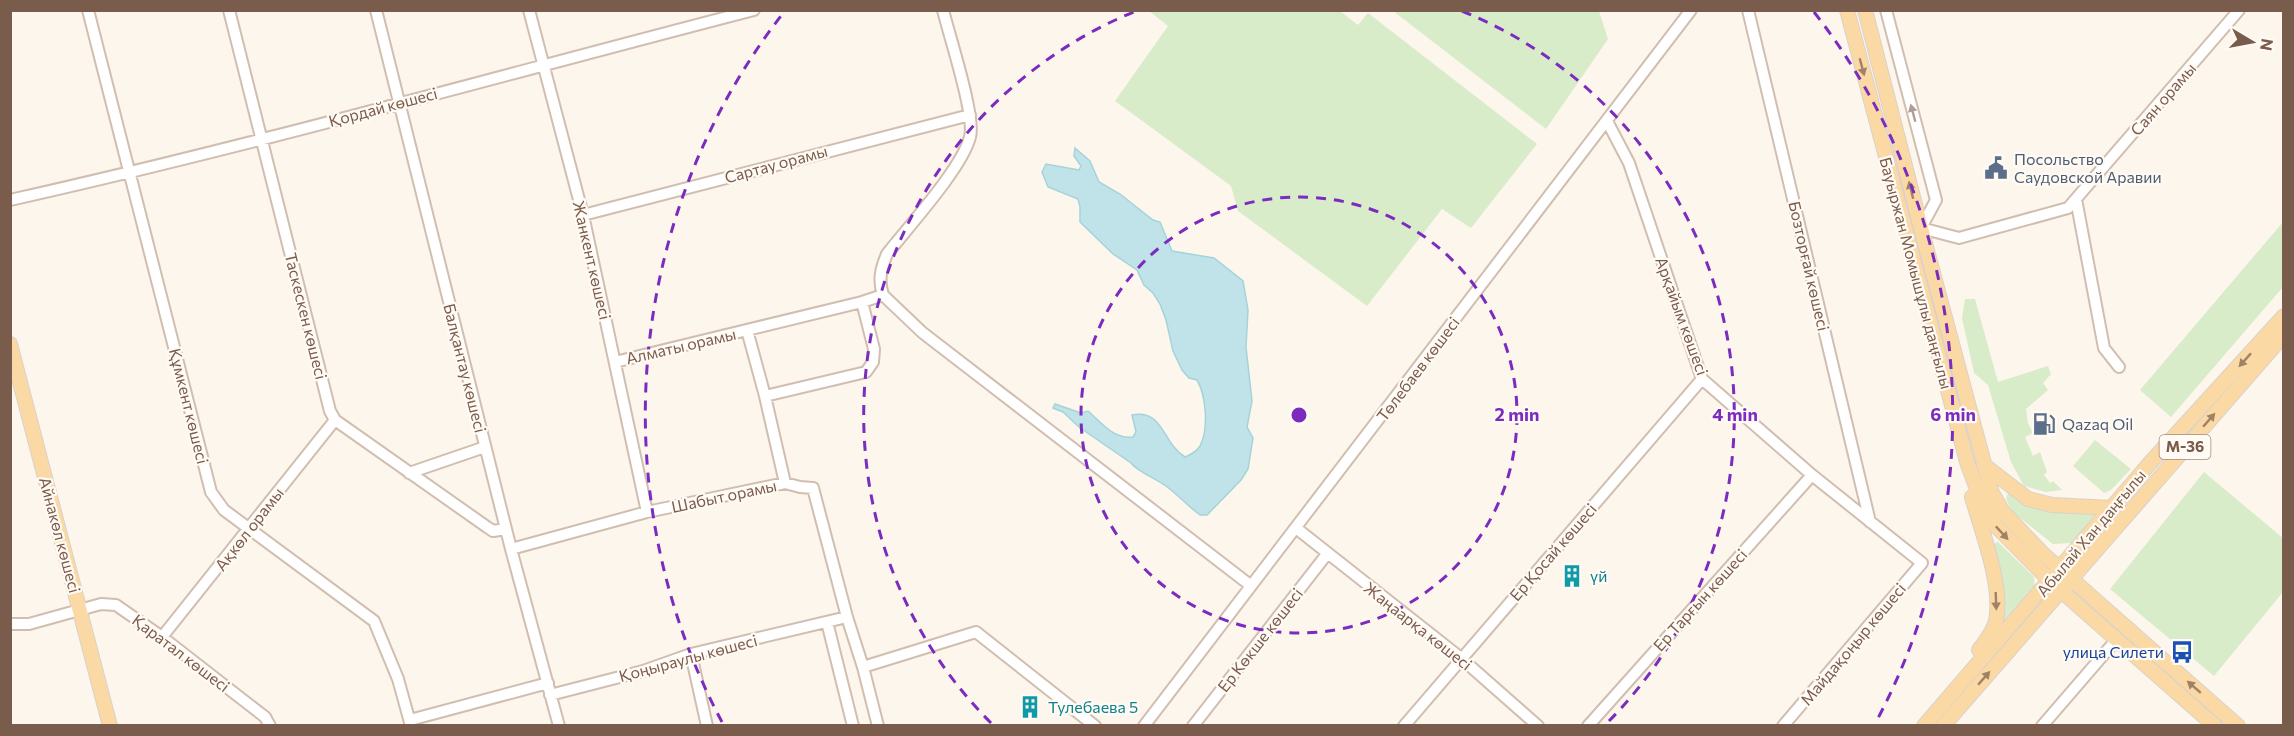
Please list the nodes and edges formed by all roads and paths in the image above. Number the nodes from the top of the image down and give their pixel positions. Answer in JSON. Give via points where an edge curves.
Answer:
{"nodes":[{"id":1,"x":88,"y":10,"type":"edge"},
{"id":2,"x":229,"y":10,"type":"edge"},
{"id":3,"x":376,"y":10,"type":"edge"},
{"id":4,"x":529,"y":10,"type":"edge"},
{"id":5,"x":754,"y":10,"type":"edge"},
{"id":6,"x":943,"y":10,"type":"edge"},
{"id":7,"x":1690,"y":10,"type":"edge"},
{"id":8,"x":1748,"y":10,"type":"edge"},
{"id":9,"x":1847,"y":10,"type":"edge"},
{"id":10,"x":1865,"y":10,"type":"edge"},
{"id":11,"x":1886,"y":10,"type":"edge"},
{"id":12,"x":2239,"y":10,"type":"edge"},
{"id":13,"x":543,"y":64,"type":"junction"},
{"id":14,"x":399,"y":103,"type":"junction"},
{"id":15,"x":970,"y":115,"type":"junction"},
{"id":16,"x":1607,"y":122,"type":"junction"},
{"id":17,"x":263,"y":140,"type":"junction"},
{"id":18,"x":131,"y":172,"type":"junction"},
{"id":19,"x":2076,"y":199,"type":"junction"},
{"id":20,"x":10,"y":200,"type":"edge"},
{"id":21,"x":582,"y":214,"type":"junction"},
{"id":22,"x":1921,"y":228,"type":"junction"},
{"id":23,"x":883,"y":295,"type":"junction"},
{"id":24,"x":862,"y":302,"type":"junction"},
{"id":25,"x":2283,"y":316,"type":"edge"},
{"id":26,"x":747,"y":330,"type":"junction"},
{"id":27,"x":2283,"y":335,"type":"edge"},
{"id":28,"x":10,"y":344,"type":"edge"},
{"id":29,"x":615,"y":362,"type":"junction"},
{"id":30,"x":2119,"y":368,"type":"dead end"},
{"id":31,"x":1702,"y":379,"type":"junction"},
{"id":32,"x":765,"y":396,"type":"junction"},
{"id":33,"x":334,"y":420,"type":"junction"},
{"id":34,"x":485,"y":447,"type":"junction"},
{"id":35,"x":1967,"y":462,"type":"junction"},
{"id":36,"x":1984,"y":465,"type":"junction"},
{"id":37,"x":409,"y":472,"type":"junction"},
{"id":38,"x":1812,"y":475,"type":"junction"},
{"id":39,"x":785,"y":483,"type":"junction"},
{"id":40,"x":2112,"y":508,"type":"junction"},
{"id":41,"x":647,"y":512,"type":"junction"},
{"id":42,"x":1870,"y":522,"type":"junction"},
{"id":43,"x":1296,"y":528,"type":"junction"},
{"id":44,"x":249,"y":529,"type":"junction"},
{"id":45,"x":506,"y":529,"type":"junction"},
{"id":46,"x":511,"y":549,"type":"junction"},
{"id":47,"x":1327,"y":554,"type":"junction"},
{"id":48,"x":1922,"y":563,"type":"joint"},
{"id":49,"x":2065,"y":574,"type":"junction"},
{"id":50,"x":1250,"y":585,"type":"junction"},
{"id":51,"x":2055,"y":585,"type":"junction"},
{"id":52,"x":81,"y":610,"type":"junction"},
{"id":53,"x":848,"y":617,"type":"junction"},
{"id":54,"x":827,"y":622,"type":"junction"},
{"id":55,"x":10,"y":624,"type":"edge"},
{"id":56,"x":162,"y":637,"type":"junction"},
{"id":57,"x":2117,"y":639,"type":"junction"},
{"id":58,"x":691,"y":654,"type":"junction"},
{"id":59,"x":1462,"y":659,"type":"junction"},
{"id":60,"x":863,"y":667,"type":"junction"},
{"id":61,"x":548,"y":683,"type":"junction"},
{"id":62,"x":550,"y":695,"type":"junction"},
{"id":63,"x":1944,"y":722,"type":"edge"},
{"id":64,"x":411,"y":723,"type":"edge"},
{"id":65,"x":110,"y":726,"type":"edge"},
{"id":66,"x":270,"y":726,"type":"edge"},
{"id":67,"x":558,"y":726,"type":"edge"},
{"id":68,"x":707,"y":726,"type":"edge"},
{"id":69,"x":853,"y":726,"type":"edge"},
{"id":70,"x":878,"y":726,"type":"edge"},
{"id":71,"x":1095,"y":726,"type":"edge"},
{"id":72,"x":1144,"y":726,"type":"edge"},
{"id":73,"x":1193,"y":726,"type":"edge"},
{"id":74,"x":1404,"y":726,"type":"edge"},
{"id":75,"x":1538,"y":726,"type":"edge"},
{"id":76,"x":1588,"y":726,"type":"edge"},
{"id":77,"x":1784,"y":726,"type":"edge"},
{"id":78,"x":1924,"y":726,"type":"edge"},
{"id":79,"x":2042,"y":726,"type":"edge"},
{"id":80,"x":2215,"y":726,"type":"edge"},
{"id":81,"x":2238,"y":726,"type":"edge"}],
"edges":[{"from":1,"to":18,"type":"street","name":"Құмкент көшесі"},
{"from":2,"to":17,"type":"street","name":"Таскескен көшесі"},
{"from":3,"to":14,"type":"street","name":"Балқантау көшесі"},
{"from":4,"to":13,"type":"street","name":"Жанкент көшесі"},
{"from":5,"to":13,"type":"street","name":"Қордай көшесі"},
{"from":6,"to":15,"type":"street"},
{"from":7,"to":16,"type":"street","name":"Төлебаев көшесі"},
{"from":8,"to":42,"type":"street","name":"Бозторғай көшесі"},
{"from":9,"to":35,"type":"main road","name":"Бауыржан Момышұлы даңғылы","one_way":true},
{"from":22,"to":10,"type":"main road","name":"Бауыржан Момышұлы даңғылы","one_way":true},
{"from":22,"to":11,"type":"street","one_way":true,"via":[[1936,200]]},
{"from":12,"to":19,"type":"street","name":"Саян орамы"},
{"from":13,"to":14,"type":"street","name":"Қордай көшесі"},
{"from":13,"to":21,"type":"street","name":"Жанкент көшесі"},
{"from":14,"to":17,"type":"street","name":"Қордай көшесі"},
{"from":14,"to":34,"type":"street","name":"Балқантау көшесі"},
{"from":15,"to":21,"type":"street","name":"Сартау орамы"},
{"from":15,"to":23,"type":"street","via":[[970,136],[958,162],[887,254],[880,270]]},
{"from":16,"to":31,"type":"street","name":"Арқайым көшесі","via":[[1629,163]]},
{"from":16,"to":43,"type":"street","name":"Төлебаев көшесі"},
{"from":17,"to":18,"type":"street","name":"Қордай көшесі"},
{"from":17,"to":33,"type":"street","name":"Таскескен көшесі"},
{"from":18,"to":20,"type":"street","name":"Қордай көшесі"},
{"from":18,"to":44,"type":"street","name":"Құмкент көшесі","via":[[212,492],[224,510]]},
{"from":19,"to":22,"type":"street","name":"Саян орамы","via":[[2068,208],[1959,238]]},
{"from":19,"to":30,"type":"street","via":[[2104,348]]},
{"from":21,"to":29,"type":"street","name":"Жанкент көшесі"},
{"from":22,"to":36,"type":"main road","name":"Бауыржан Момышұлы даңғылы"},
{"from":23,"to":24,"type":"street","name":"Алматы орамы"},
{"from":23,"to":50,"type":"street","via":[[923,333]]},
{"from":24,"to":26,"type":"street","name":"Алматы орамы"},
{"from":24,"to":32,"type":"street","via":[[874,349],[873,362],[866,372]]},
{"from":25,"to":40,"type":"main road","name":"Абылай Хан даңғылы","number":"M-36","one_way":true},
{"from":26,"to":29,"type":"street","name":"Алматы орамы"},
{"from":26,"to":32,"type":"street","name":"Шабыт орамы"},
{"from":49,"to":27,"type":"main road","name":"Абылай Хан даңғылы","number":"M-36","one_way":true},
{"from":28,"to":52,"type":"main road","name":"Айнакөл көшесі"},
{"from":29,"to":41,"type":"street","name":"Жанкент көшесі"},
{"from":31,"to":38,"type":"street","name":"Арқайым көшесі"},
{"from":31,"to":59,"type":"street","name":"Ер Қосай көшесі"},
{"from":32,"to":39,"type":"street","name":"Шабыт орамы"},
{"from":33,"to":37,"type":"street"},
{"from":33,"to":44,"type":"street","name":"Ақкөл орамы"},
{"from":34,"to":37,"type":"street"},
{"from":34,"to":45,"type":"street","name":"Балқантау көшесі"},
{"from":35,"to":51,"type":"main road","name":"Бауыржан Момышұлы даңғылы","one_way":true,"via":[[1984,508],[1996,526]]},
{"from":35,"to":63,"type":"main road","one_way":true,"via":[[1969,487],[1997,606],[1989,638],[1958,676]]},
{"from":36,"to":40,"type":"main road","via":[[2028,499],[2052,505]]},
{"from":36,"to":49,"type":"main road","name":"Бауыржан Момышұлы даңғылы","via":[[1992,493],[2003,512]]},
{"from":37,"to":45,"type":"street","via":[[493,531]]},
{"from":38,"to":42,"type":"street","name":"Арқайым көшесі"},
{"from":38,"to":76,"type":"street","name":"Ер Тарғын көшесі"},
{"from":39,"to":41,"type":"street","name":"Шабыт орамы"},
{"from":39,"to":53,"type":"street","via":[[813,488]]},
{"from":40,"to":49,"type":"main road","name":"Абылай Хан даңғылы","number":"M-36"},
{"from":41,"to":46,"type":"street","name":"Шабыт орамы"},
{"from":42,"to":48,"type":"street","name":"Арқайым көшесі"},
{"from":43,"to":47,"type":"street","name":"Жаңаарқа көшесі"},
{"from":43,"to":50,"type":"street","name":"Төлебаев көшесі"},
{"from":44,"to":56,"type":"street","name":"Ақкөл орамы"},
{"from":44,"to":64,"type":"street","name":"Құмкент көшесі","via":[[375,621]]},
{"from":45,"to":46,"type":"street","name":"Балқантау көшесі"},
{"from":46,"to":61,"type":"street","name":"Балқантау көшесі"},
{"from":47,"to":59,"type":"street","name":"Жаңаарқа көшесі"},
{"from":47,"to":73,"type":"street","name":"Ер Көкше көшесі"},
{"from":48,"to":77,"type":"street","name":"Майдақоңыр көшесі"},
{"from":49,"to":51,"type":"main road","name":"Абылай Хан даңғылы","number":"M-36"},
{"from":81,"to":49,"type":"main road","name":"Бауыржан Момышұлы даңғылы","one_way":true},
{"from":50,"to":72,"type":"street","name":"Төлебаев көшесі"},
{"from":51,"to":57,"type":"main road","name":"Бауыржан Момышұлы даңғылы"},
{"from":51,"to":63,"type":"main road","name":"Абылай Хан даңғылы","number":"M-36"},
{"from":52,"to":55,"type":"street","name":"Қаратал көшесі","via":[[30,624]]},
{"from":52,"to":56,"type":"street","name":"Қаратал көшесі","via":[[101,604],[116,605]]},
{"from":52,"to":65,"type":"main road","name":"Айнакөл көшесі"},
{"from":53,"to":54,"type":"street","name":"Қоңыраулы көшесі"},
{"from":53,"to":60,"type":"street"},
{"from":54,"to":58,"type":"street","name":"Қоңыраулы көшесі"},
{"from":54,"to":69,"type":"street"},
{"from":56,"to":66,"type":"street","name":"Қаратал көшесі","via":[[266,717]]},
{"from":57,"to":79,"type":"street"},
{"from":57,"to":80,"type":"main road","name":"Бауыржан Момышұлы даңғылы"},
{"from":58,"to":62,"type":"street","name":"Қоңыраулы көшесі"},
{"from":58,"to":68,"type":"street"},
{"from":59,"to":74,"type":"street","name":"Ер Қосай көшесі"},
{"from":59,"to":75,"type":"street","name":"Жаңаарқа көшесі"},
{"from":60,"to":70,"type":"street"},
{"from":60,"to":71,"type":"street","via":[[976,632]]},
{"from":61,"to":62,"type":"street","name":"Балқантау көшесі"},
{"from":61,"to":64,"type":"street"},
{"from":62,"to":67,"type":"street","name":"Балқантау көшесі"},
{"from":63,"to":78,"type":"main road","name":"Абылай Хан даңғылы","number":"M-36"}]}
